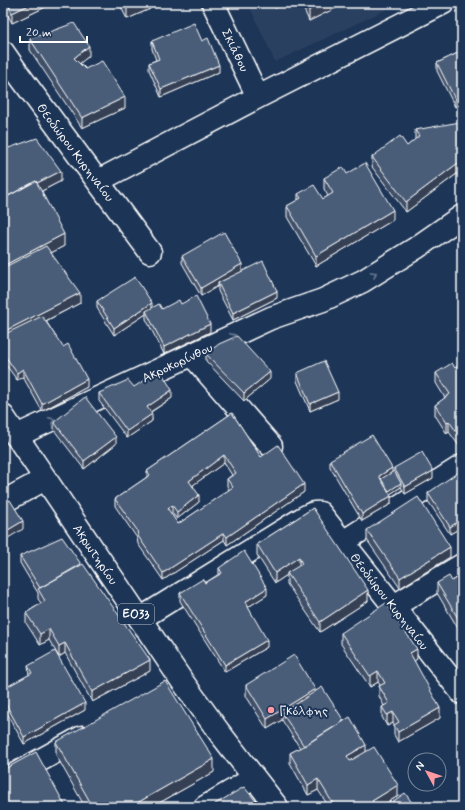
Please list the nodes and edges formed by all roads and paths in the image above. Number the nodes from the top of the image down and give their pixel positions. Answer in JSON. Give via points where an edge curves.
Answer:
{"nodes":[{"id":1,"x":213,"y":3,"type":"edge"},
{"id":2,"x":443,"y":3,"type":"edge"},
{"id":3,"x":3,"y":52,"type":"edge"},
{"id":4,"x":258,"y":97,"type":"junction"},
{"id":5,"x":98,"y":181,"type":"junction"},
{"id":6,"x":462,"y":216,"type":"edge"},
{"id":7,"x":150,"y":252,"type":"dead end"},
{"id":8,"x":192,"y":355,"type":"junction"},
{"id":9,"x":3,"y":416,"type":"edge"},
{"id":10,"x":16,"y":436,"type":"junction"},
{"id":11,"x":271,"y":446,"type":"dead end"},
{"id":12,"x":462,"y":466,"type":"edge"},
{"id":13,"x":45,"y":479,"type":"junction"},
{"id":14,"x":3,"y":502,"type":"edge"},
{"id":15,"x":343,"y":542,"type":"junction"},
{"id":16,"x":462,"y":565,"type":"edge"},
{"id":17,"x":394,"y":606,"type":"junction"},
{"id":18,"x":140,"y":619,"type":"junction"},
{"id":19,"x":462,"y":693,"type":"edge"},
{"id":20,"x":99,"y":727,"type":"edge"},
{"id":21,"x":254,"y":778,"type":"junction"},
{"id":22,"x":3,"y":781,"type":"edge"},
{"id":23,"x":205,"y":807,"type":"edge"},
{"id":24,"x":277,"y":807,"type":"edge"}],
"edges":[{"from":1,"to":4,"type":"street","name":"Σκιάθου"},
{"from":2,"to":4,"type":"street"},
{"from":3,"to":5,"type":"street","name":"Θεοδώρου Κυρηναίου"},
{"from":4,"to":5,"type":"street"},
{"from":5,"to":7,"type":"street","name":"Θεοδώρου Κυρηναίου"},
{"from":8,"to":6,"type":"street","name":"Ακροκορίνθου","one_way":true,"via":[[271,318],[323,300],[363,280]]},
{"from":10,"to":8,"type":"street","name":"Ακροκορίνθου","one_way":true},
{"from":8,"to":11,"type":"street"},
{"from":9,"to":10,"type":"street","name":"Ακρωτηρίου","number":"ΕΟ33"},
{"from":10,"to":13,"type":"street","name":"Ακρωτηρίου","number":"ΕΟ33"},
{"from":12,"to":15,"type":"street"},
{"from":13,"to":14,"type":"street"},
{"from":13,"to":18,"type":"street","name":"Ακρωτηρίου","number":"ΕΟ33"},
{"from":15,"to":17,"type":"street","name":"Θεοδώρου Κυρηναίου"},
{"from":15,"to":18,"type":"street","name":"Θεοδώρου Κυρηναίου","via":[[327,520],[320,513],[316,513],[303,518]]},
{"from":16,"to":17,"type":"street"},
{"from":17,"to":19,"type":"street","name":"Θεοδώρου Κυρηναίου"},
{"from":18,"to":21,"type":"street","name":"Ακρωτηρίου","number":"ΕΟ33","via":[[175,685]]},
{"from":20,"to":22,"type":"street"},
{"from":21,"to":23,"type":"street"},
{"from":21,"to":24,"type":"street","name":"Ακρωτηρίου","number":"ΕΟ33"}]}
